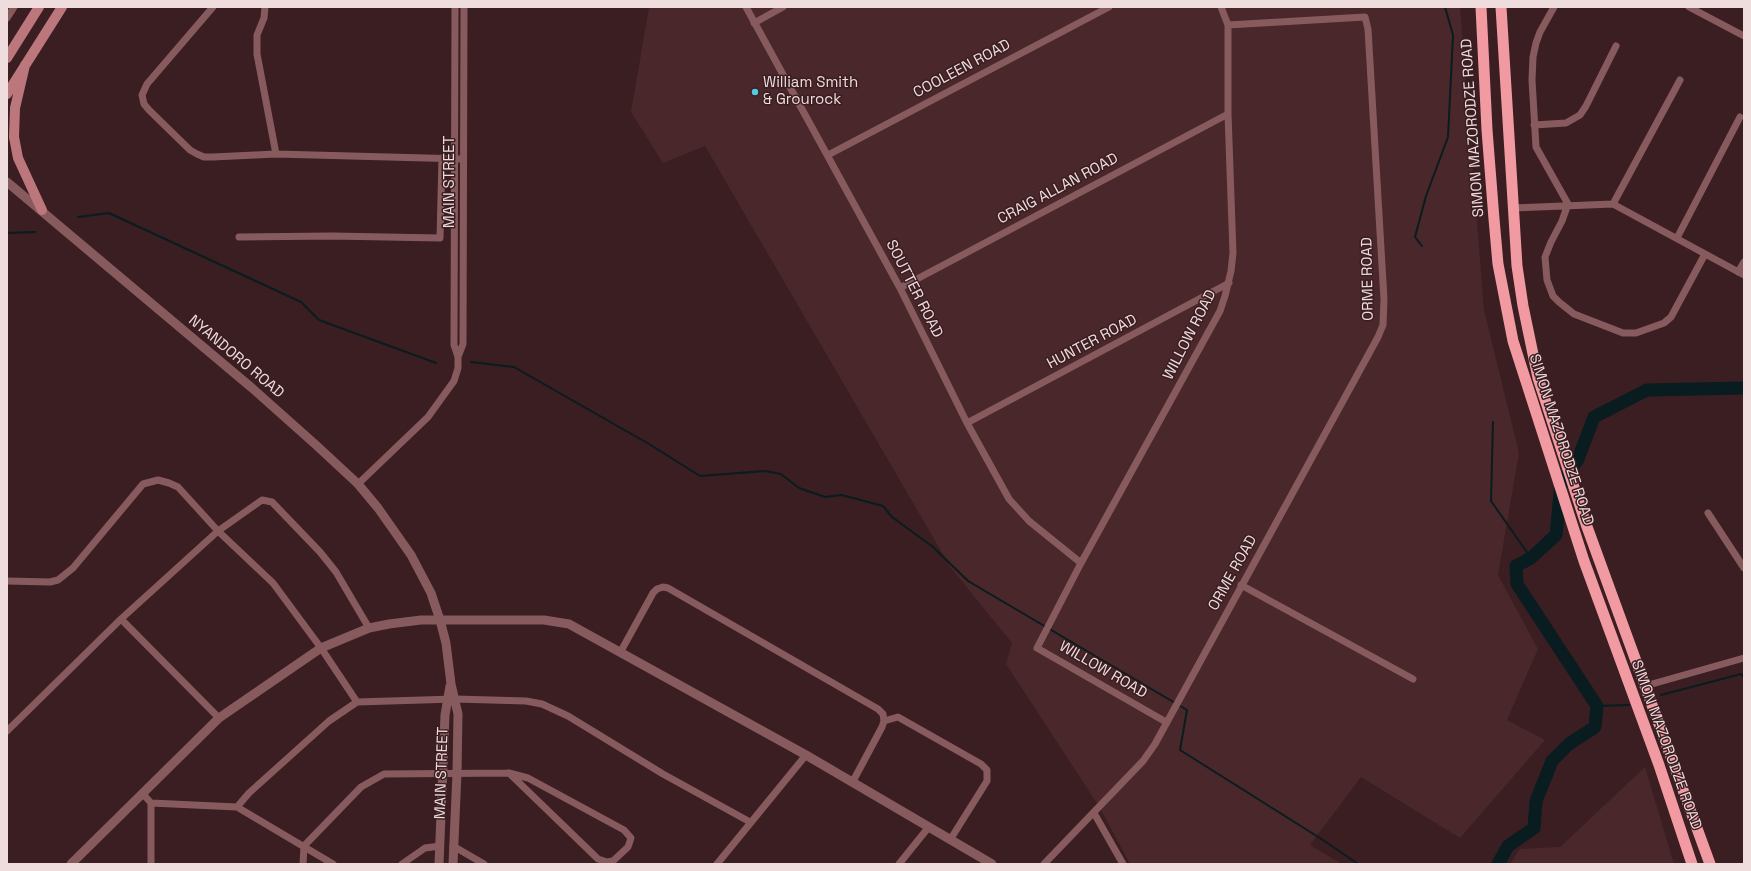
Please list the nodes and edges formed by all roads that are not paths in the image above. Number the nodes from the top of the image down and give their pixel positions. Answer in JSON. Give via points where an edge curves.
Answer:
{"nodes":[{"id":1,"x":14,"y":7,"type":"edge"},
{"id":2,"x":38,"y":7,"type":"edge"},
{"id":3,"x":62,"y":7,"type":"edge"},
{"id":4,"x":213,"y":7,"type":"edge"},
{"id":5,"x":265,"y":7,"type":"edge"},
{"id":6,"x":455,"y":7,"type":"edge"},
{"id":7,"x":464,"y":7,"type":"edge"},
{"id":8,"x":746,"y":7,"type":"edge"},
{"id":9,"x":783,"y":7,"type":"edge"},
{"id":10,"x":1109,"y":7,"type":"edge"},
{"id":11,"x":1221,"y":7,"type":"edge"},
{"id":12,"x":1481,"y":7,"type":"edge"},
{"id":13,"x":1501,"y":7,"type":"edge"},
{"id":14,"x":1554,"y":7,"type":"edge"},
{"id":15,"x":1689,"y":7,"type":"edge"},
{"id":16,"x":1702,"y":10,"type":"edge"},
{"id":17,"x":7,"y":18,"type":"edge"},
{"id":18,"x":754,"y":22,"type":"junction"},
{"id":19,"x":1228,"y":25,"type":"junction"},
{"id":20,"x":1744,"y":36,"type":"edge"},
{"id":21,"x":1616,"y":46,"type":"dead end"},
{"id":22,"x":7,"y":58,"type":"edge"},
{"id":23,"x":26,"y":65,"type":"junction"},
{"id":24,"x":1680,"y":80,"type":"dead end"},
{"id":25,"x":7,"y":94,"type":"edge"},
{"id":26,"x":1228,"y":114,"type":"junction"},
{"id":27,"x":1740,"y":117,"type":"dead end"},
{"id":28,"x":1534,"y":125,"type":"junction"},
{"id":29,"x":276,"y":154,"type":"junction"},
{"id":30,"x":828,"y":155,"type":"junction"},
{"id":31,"x":442,"y":158,"type":"junction"},
{"id":32,"x":453,"y":158,"type":"junction"},
{"id":33,"x":463,"y":159,"type":"junction"},
{"id":34,"x":7,"y":182,"type":"edge"},
{"id":35,"x":1568,"y":204,"type":"junction"},
{"id":36,"x":1613,"y":204,"type":"junction"},
{"id":37,"x":1513,"y":208,"type":"junction"},
{"id":38,"x":42,"y":210,"type":"junction"},
{"id":39,"x":239,"y":237,"type":"dead end"},
{"id":40,"x":1677,"y":238,"type":"junction"},
{"id":41,"x":1705,"y":254,"type":"junction"},
{"id":42,"x":1744,"y":262,"type":"edge"},
{"id":43,"x":1741,"y":274,"type":"edge"},
{"id":44,"x":1229,"y":282,"type":"junction"},
{"id":45,"x":900,"y":288,"type":"junction"},
{"id":46,"x":458,"y":357,"type":"junction"},
{"id":47,"x":967,"y":423,"type":"junction"},
{"id":48,"x":358,"y":484,"type":"junction"},
{"id":49,"x":1708,"y":513,"type":"dead end"},
{"id":50,"x":218,"y":531,"type":"junction"},
{"id":51,"x":1081,"y":563,"type":"junction"},
{"id":52,"x":1744,"y":568,"type":"edge"},
{"id":53,"x":424,"y":576,"type":"joint"},
{"id":54,"x":7,"y":581,"type":"edge"},
{"id":55,"x":1241,"y":584,"type":"junction"},
{"id":56,"x":120,"y":619,"type":"junction"},
{"id":57,"x":440,"y":620,"type":"junction"},
{"id":58,"x":369,"y":628,"type":"junction"},
{"id":59,"x":321,"y":648,"type":"junction"},
{"id":60,"x":621,"y":651,"type":"junction"},
{"id":61,"x":1744,"y":658,"type":"edge"},
{"id":62,"x":1413,"y":679,"type":"dead end"},
{"id":63,"x":1645,"y":686,"type":"junction"},
{"id":64,"x":452,"y":699,"type":"junction"},
{"id":65,"x":357,"y":702,"type":"junction"},
{"id":66,"x":219,"y":718,"type":"junction"},
{"id":67,"x":884,"y":721,"type":"junction"},
{"id":68,"x":1166,"y":722,"type":"junction"},
{"id":69,"x":7,"y":731,"type":"edge"},
{"id":70,"x":806,"y":755,"type":"junction"},
{"id":71,"x":509,"y":773,"type":"junction"},
{"id":72,"x":443,"y":774,"type":"junction"},
{"id":73,"x":457,"y":774,"type":"junction"},
{"id":74,"x":852,"y":783,"type":"junction"},
{"id":75,"x":143,"y":794,"type":"junction"},
{"id":76,"x":150,"y":803,"type":"junction"},
{"id":77,"x":237,"y":806,"type":"junction"},
{"id":78,"x":1094,"y":813,"type":"junction"},
{"id":79,"x":750,"y":822,"type":"junction"},
{"id":80,"x":928,"y":828,"type":"junction"},
{"id":81,"x":950,"y":840,"type":"junction"},
{"id":82,"x":304,"y":846,"type":"junction"},
{"id":83,"x":440,"y":846,"type":"junction"},
{"id":84,"x":453,"y":846,"type":"junction"},
{"id":85,"x":990,"y":863,"type":"edge"},
{"id":86,"x":71,"y":864,"type":"edge"},
{"id":87,"x":151,"y":864,"type":"edge"},
{"id":88,"x":303,"y":864,"type":"edge"},
{"id":89,"x":333,"y":864,"type":"edge"},
{"id":90,"x":402,"y":864,"type":"edge"},
{"id":91,"x":439,"y":864,"type":"edge"},
{"id":92,"x":453,"y":864,"type":"edge"},
{"id":93,"x":484,"y":864,"type":"edge"},
{"id":94,"x":717,"y":864,"type":"edge"},
{"id":95,"x":899,"y":864,"type":"edge"},
{"id":96,"x":1044,"y":864,"type":"edge"},
{"id":97,"x":1123,"y":864,"type":"edge"},
{"id":98,"x":1692,"y":864,"type":"edge"},
{"id":99,"x":1710,"y":864,"type":"edge"}],
"edges":[{"from":1,"to":17,"type":"street"},
{"from":2,"to":22,"type":"main road"},
{"from":3,"to":23,"type":"main road"},
{"from":4,"to":29,"type":"street","via":[[147,84],[142,95],[144,104],[190,150],[204,157]]},
{"from":5,"to":29,"type":"street","via":[[264,18],[257,35],[257,54]]},
{"from":6,"to":32,"type":"street","name":"MAIN STREET"},
{"from":7,"to":33,"type":"street","name":"MAIN STREET"},
{"from":8,"to":18,"type":"street","name":"SOUTTER ROAD"},
{"from":9,"to":18,"type":"street"},
{"from":10,"to":30,"type":"street","name":"COOLEEN ROAD"},
{"from":11,"to":19,"type":"street","name":"WILLOW ROAD"},
{"from":12,"to":98,"type":"highway","name":"SIMON MAZORODZE ROAD","via":[[1487,130],[1498,264],[1513,342],[1551,463]]},
{"from":13,"to":37,"type":"highway","name":"SIMON MAZORODZE ROAD"},
{"from":14,"to":28,"type":"street","via":[[1540,32],[1533,57]]},
{"from":15,"to":16,"type":"street"},
{"from":16,"to":20,"type":"street"},
{"from":18,"to":30,"type":"street","name":"SOUTTER ROAD"},
{"from":19,"to":26,"type":"street","name":"WILLOW ROAD"},
{"from":19,"to":55,"type":"street","name":"ORME ROAD","via":[[1365,18],[1368,28],[1384,314],[1378,337]]},
{"from":21,"to":28,"type":"street","via":[[1580,115],[1566,123]]},
{"from":23,"to":25,"type":"main road"},
{"from":23,"to":38,"type":"main road","via":[[15,108],[14,137],[18,158]]},
{"from":24,"to":36,"type":"street"},
{"from":26,"to":44,"type":"street","name":"WILLOW ROAD","via":[[1233,253]]},
{"from":26,"to":45,"type":"street","name":"CRAIG ALLAN ROAD"},
{"from":27,"to":40,"type":"street"},
{"from":28,"to":35,"type":"street","via":[[1536,147]]},
{"from":29,"to":31,"type":"street"},
{"from":30,"to":45,"type":"street","name":"SOUTTER ROAD"},
{"from":31,"to":32,"type":"street"},
{"from":31,"to":39,"type":"street","via":[[440,238]]},
{"from":32,"to":33,"type":"street"},
{"from":32,"to":46,"type":"street","name":"MAIN STREET","via":[[454,345]]},
{"from":33,"to":46,"type":"street","name":"MAIN STREET","via":[[463,344]]},
{"from":34,"to":38,"type":"street","name":"NYANDORO ROAD"},
{"from":35,"to":36,"type":"street"},
{"from":35,"to":37,"type":"street"},
{"from":35,"to":41,"type":"street","via":[[1545,257],[1550,289],[1558,302],[1570,311],[1623,333],[1636,333],[1664,323],[1671,317]]},
{"from":36,"to":40,"type":"street"},
{"from":37,"to":63,"type":"highway","name":"SIMON MAZORODZE ROAD","via":[[1517,266],[1538,378],[1586,524]]},
{"from":38,"to":48,"type":"street","name":"NYANDORO ROAD","via":[[252,388]]},
{"from":40,"to":41,"type":"street"},
{"from":41,"to":43,"type":"street"},
{"from":42,"to":43,"type":"street"},
{"from":44,"to":47,"type":"street","name":"HUNTER ROAD"},
{"from":44,"to":51,"type":"street","name":"WILLOW ROAD","via":[[1220,310]]},
{"from":45,"to":47,"type":"street","name":"SOUTTER ROAD"},
{"from":46,"to":48,"type":"street","name":"MAIN STREET","via":[[454,381],[428,417]]},
{"from":47,"to":51,"type":"street","name":"SOUTTER ROAD","via":[[1009,499],[1043,533]]},
{"from":48,"to":53,"type":"street","name":"NYANDORO ROAD","via":[[397,534]]},
{"from":49,"to":52,"type":"street"},
{"from":50,"to":54,"type":"street","via":[[178,487],[158,480],[149,481],[143,484],[65,576],[50,582]]},
{"from":50,"to":56,"type":"street"},
{"from":50,"to":58,"type":"street","via":[[256,502],[272,502],[336,572]]},
{"from":50,"to":59,"type":"street","via":[[273,583]]},
{"from":51,"to":68,"type":"street","name":"WILLOW ROAD","via":[[1037,648]]},
{"from":53,"to":57,"type":"street","name":"MAIN STREET"},
{"from":55,"to":62,"type":"street"},
{"from":55,"to":68,"type":"street","name":"ORME ROAD"},
{"from":56,"to":66,"type":"street"},
{"from":56,"to":69,"type":"street"},
{"from":57,"to":58,"type":"street","via":[[407,621]]},
{"from":57,"to":60,"type":"street","via":[[557,621],[569,624]]},
{"from":57,"to":64,"type":"street","name":"MAIN STREET","via":[[446,644]]},
{"from":58,"to":59,"type":"street"},
{"from":59,"to":65,"type":"street"},
{"from":59,"to":66,"type":"street"},
{"from":60,"to":67,"type":"street","via":[[653,593],[657,588],[668,588],[873,705],[883,714]]},
{"from":60,"to":70,"type":"street"},
{"from":61,"to":63,"type":"street"},
{"from":63,"to":99,"type":"highway","name":"SIMON MAZORODZE ROAD"},
{"from":64,"to":65,"type":"street"},
{"from":64,"to":72,"type":"street","name":"MAIN STREET","via":[[445,714]]},
{"from":64,"to":73,"type":"street","name":"MAIN STREET","via":[[458,714]]},
{"from":64,"to":79,"type":"street","via":[[526,701],[542,704],[568,716],[663,774]]},
{"from":65,"to":77,"type":"street","via":[[329,721]]},
{"from":66,"to":75,"type":"street"},
{"from":67,"to":74,"type":"street"},
{"from":67,"to":81,"type":"street","via":[[898,717],[981,764],[987,770],[987,781]]},
{"from":68,"to":78,"type":"street","via":[[1143,761]]},
{"from":70,"to":74,"type":"street"},
{"from":70,"to":79,"type":"street"},
{"from":71,"to":71,"type":"street","via":[[598,859],[613,861],[628,847],[631,838],[624,830],[528,778]]},
{"from":71,"to":73,"type":"street"},
{"from":72,"to":73,"type":"street"},
{"from":72,"to":82,"type":"street","via":[[384,774],[373,779],[361,787]]},
{"from":72,"to":83,"type":"street","name":"MAIN STREET"},
{"from":73,"to":84,"type":"street","name":"MAIN STREET"},
{"from":74,"to":80,"type":"street"},
{"from":75,"to":76,"type":"street"},
{"from":75,"to":86,"type":"street"},
{"from":76,"to":77,"type":"street"},
{"from":76,"to":87,"type":"street"},
{"from":77,"to":82,"type":"street"},
{"from":78,"to":96,"type":"street"},
{"from":78,"to":97,"type":"street"},
{"from":79,"to":94,"type":"street"},
{"from":80,"to":81,"type":"street"},
{"from":80,"to":95,"type":"street"},
{"from":81,"to":85,"type":"street"},
{"from":82,"to":88,"type":"street"},
{"from":82,"to":89,"type":"street"},
{"from":83,"to":90,"type":"street","via":[[425,848]]},
{"from":83,"to":91,"type":"street","name":"MAIN STREET"},
{"from":84,"to":92,"type":"street","name":"MAIN STREET"},
{"from":84,"to":93,"type":"street"}]}
